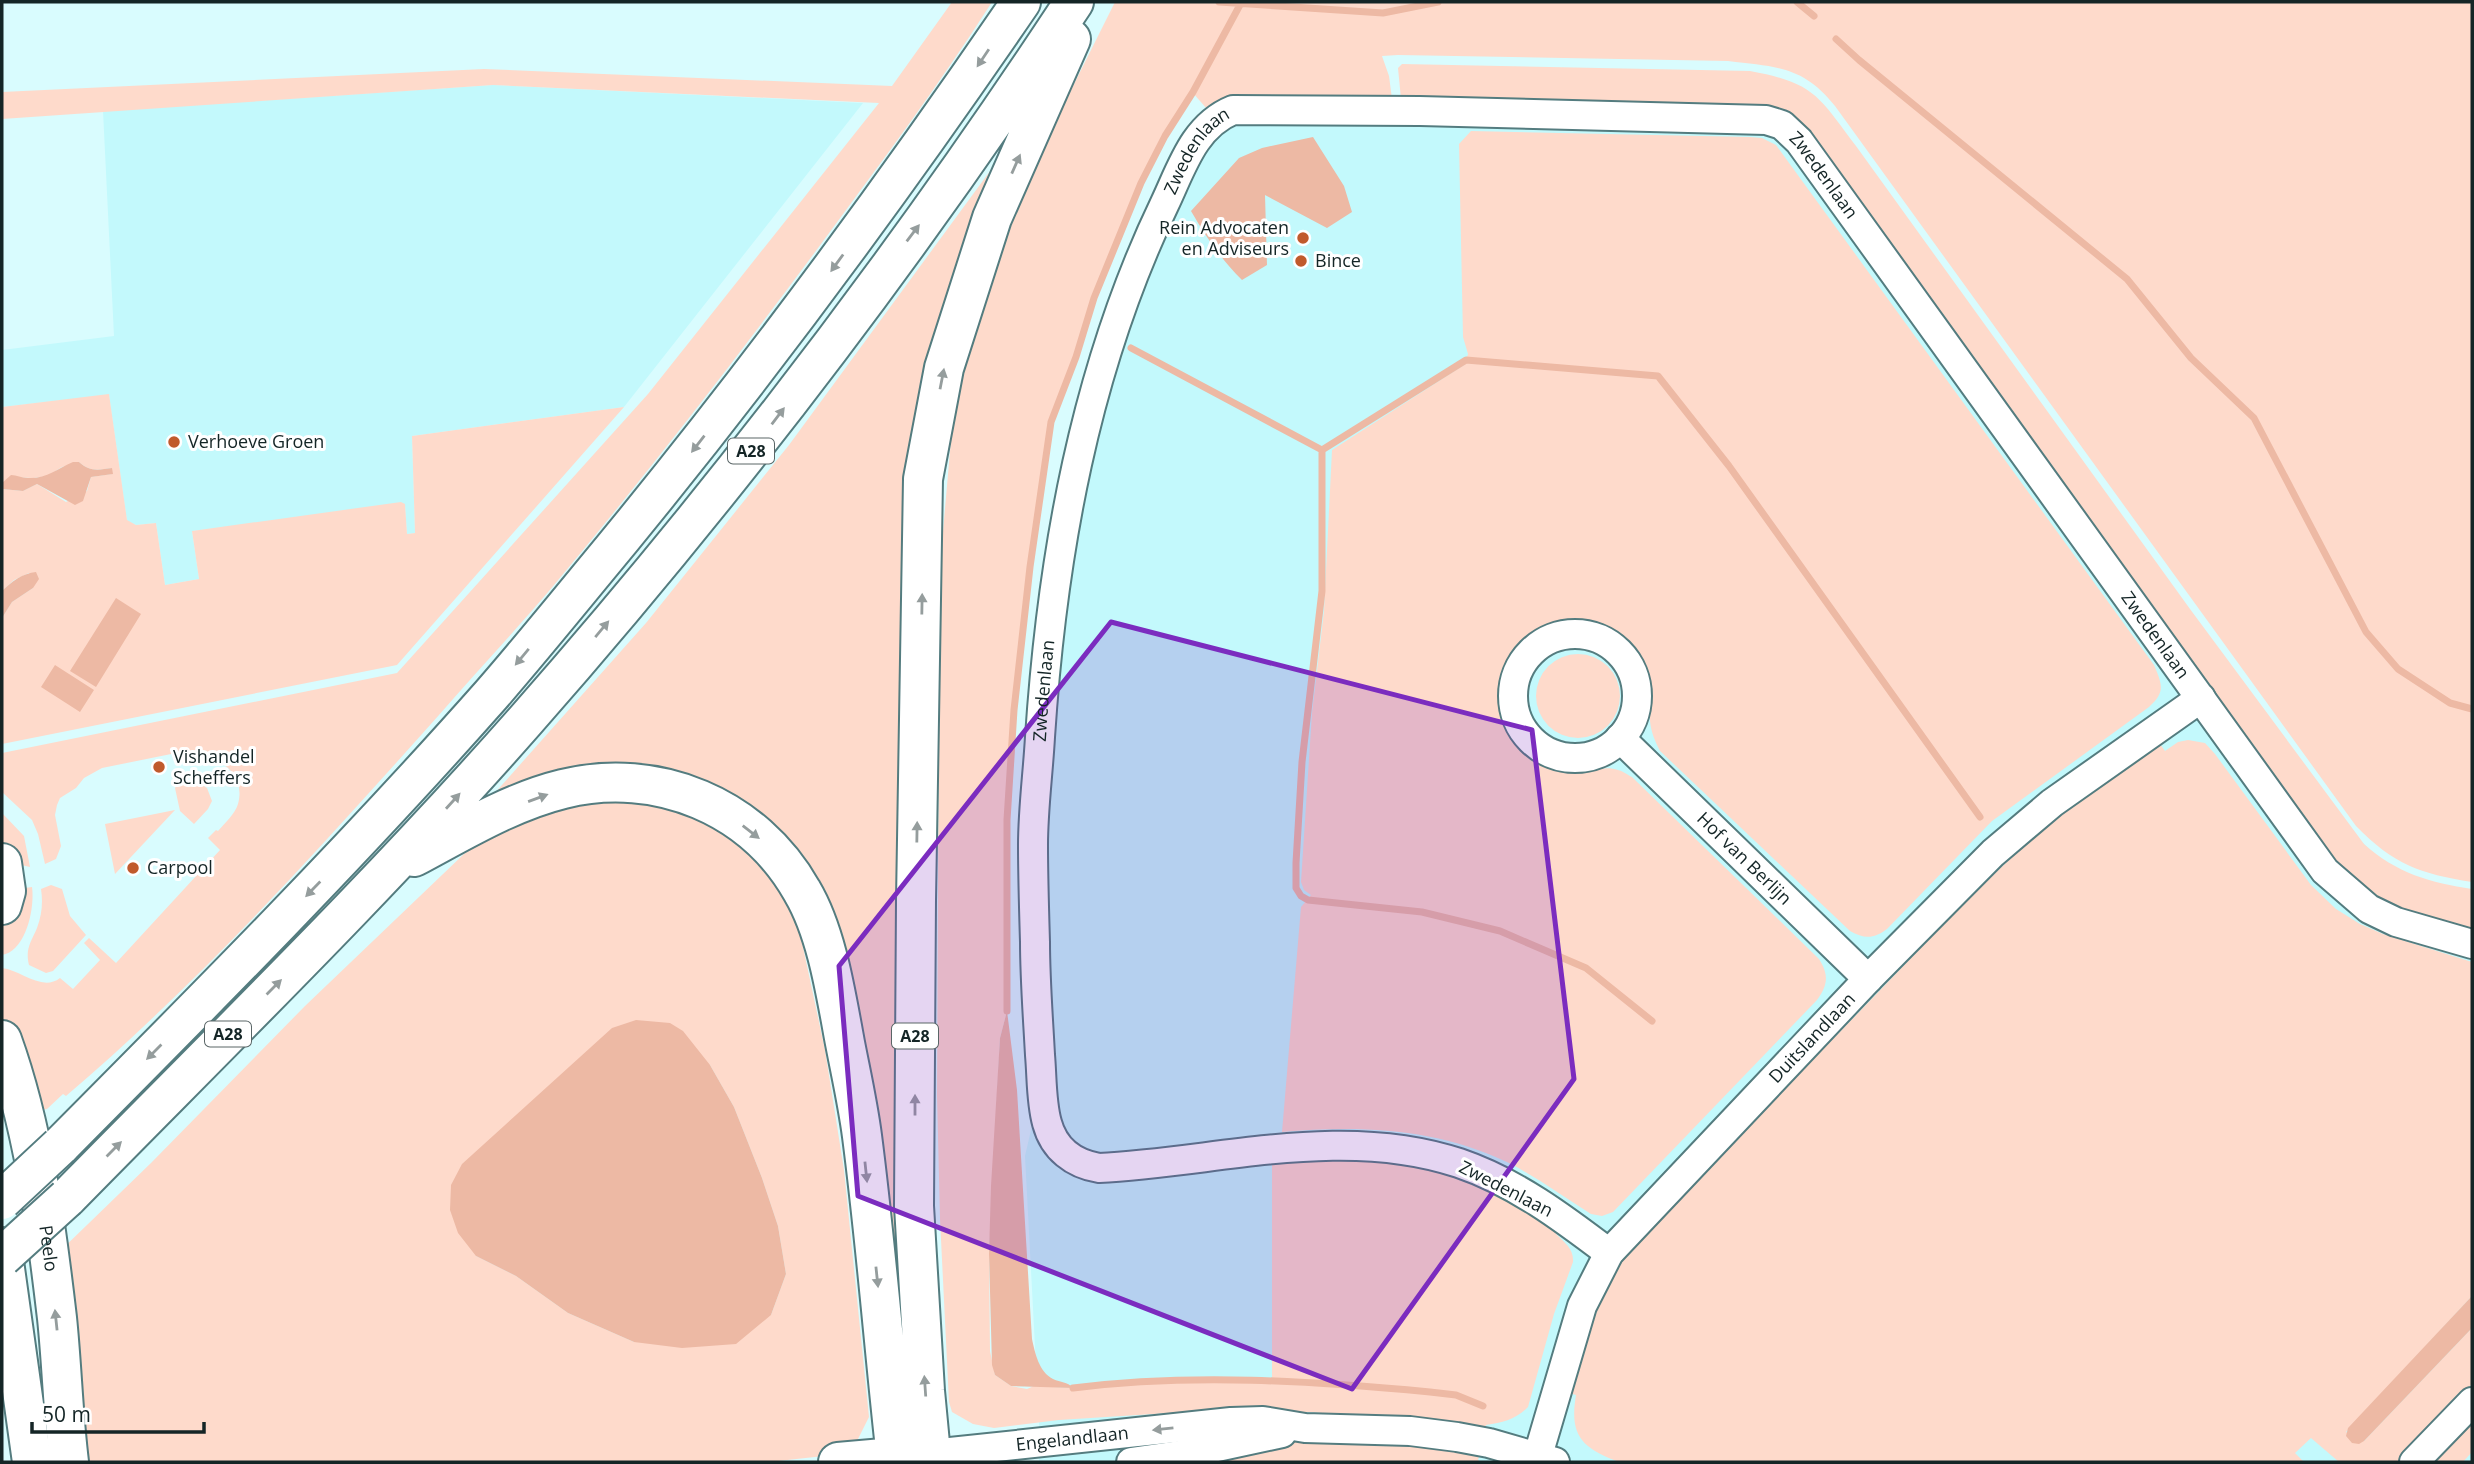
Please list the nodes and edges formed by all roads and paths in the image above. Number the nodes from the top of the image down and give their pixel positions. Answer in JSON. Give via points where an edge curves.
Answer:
{"nodes":[{"id":1,"x":1021,"y":2,"type":"edge"},
{"id":2,"x":1074,"y":2,"type":"edge"},
{"id":3,"x":1087,"y":2,"type":"edge"},
{"id":4,"x":2201,"y":698,"type":"junction"},
{"id":5,"x":1620,"y":738,"type":"junction"},
{"id":6,"x":2,"y":863,"type":"edge"},
{"id":7,"x":390,"y":869,"type":"junction"},
{"id":8,"x":2,"y":905,"type":"edge"},
{"id":9,"x":2472,"y":944,"type":"edge"},
{"id":10,"x":1868,"y":979,"type":"junction"},
{"id":11,"x":2,"y":1040,"type":"edge"},
{"id":12,"x":2,"y":1200,"type":"edge"},
{"id":13,"x":2,"y":1247,"type":"edge"},
{"id":14,"x":1609,"y":1253,"type":"junction"},
{"id":15,"x":2,"y":1257,"type":"edge"},
{"id":16,"x":2472,"y":1402,"type":"edge"},
{"id":17,"x":1305,"y":1427,"type":"junction"},
{"id":18,"x":914,"y":1459,"type":"edge"},
{"id":19,"x":1543,"y":1461,"type":"edge"},
{"id":20,"x":32,"y":1462,"type":"edge"},
{"id":21,"x":69,"y":1462,"type":"edge"},
{"id":22,"x":838,"y":1462,"type":"edge"},
{"id":23,"x":1131,"y":1462,"type":"edge"},
{"id":24,"x":2414,"y":1462,"type":"edge"}],
"edges":[{"from":1,"to":12,"type":"main road","number":"A28","one_way":true,"bridge":true,"via":[[824,280],[665,486],[494,692],[360,841]]},
{"from":7,"to":2,"type":"main road","number":"A28","one_way":true,"via":[[526,720],[750,453],[956,176]]},
{"from":18,"to":3,"type":"main road","number":"A28","one_way":true,"via":[[925,1391],[914,1206],[923,480],[944,368],[992,218]]},
{"from":4,"to":9,"type":"street","name":"Zwedenlaan","via":[[2317,861],[2346,891],[2396,922]]},
{"from":4,"to":10,"type":"street","name":"Duitslandlaan","via":[[2018,830]]},
{"from":4,"to":14,"type":"street","name":"Zwedenlaan","via":[[1799,141],[1782,125],[1766,120],[1250,108],[1233,110],[1203,129],[1146,242],[1111,335],[1078,458],[1052,609],[1033,843],[1035,965],[1047,1123],[1071,1159],[1099,1168],[1340,1145],[1395,1148],[1432,1156],[1518,1190]]},
{"from":5,"to":5,"type":"street","via":[[1636,712],[1638,692],[1624,657],[1609,644],[1572,634],[1553,638],[1523,662],[1513,702],[1519,722],[1532,740],[1549,753],[1570,758],[1592,756]]},
{"from":5,"to":10,"type":"street","name":"Hof van Berlijn"},
{"from":6,"to":8,"type":"main road","via":[[6,891]]},
{"from":15,"to":7,"type":"main road","number":"A28","one_way":true,"bridge":true,"via":[[66,1198]]},
{"from":7,"to":18,"type":"main road","number":"A28","one_way":true,"via":[[535,799],[596,785],[666,787],[700,798],[772,849],[804,893],[840,1015]]},
{"from":10,"to":14,"type":"street","name":"Duitslandlaan"},
{"from":21,"to":11,"type":"main road","name":"Peelo","one_way":true,"via":[[57,1318],[40,1196],[29,1130]]},
{"from":13,"to":20,"type":"main road"},
{"from":14,"to":19,"type":"street","name":"Duitslandlaan","via":[[1582,1306]]},
{"from":16,"to":24,"type":"street"},
{"from":17,"to":18,"type":"street","name":"Engelandlaan","one_way":true,"via":[[1231,1422]]},
{"from":17,"to":19,"type":"street","name":"Engelandlaan","via":[[1457,1437]]},
{"from":17,"to":23,"type":"street","name":"Engelandlaan"},
{"from":18,"to":22,"type":"main road","name":"Engelandlaan"}]}
